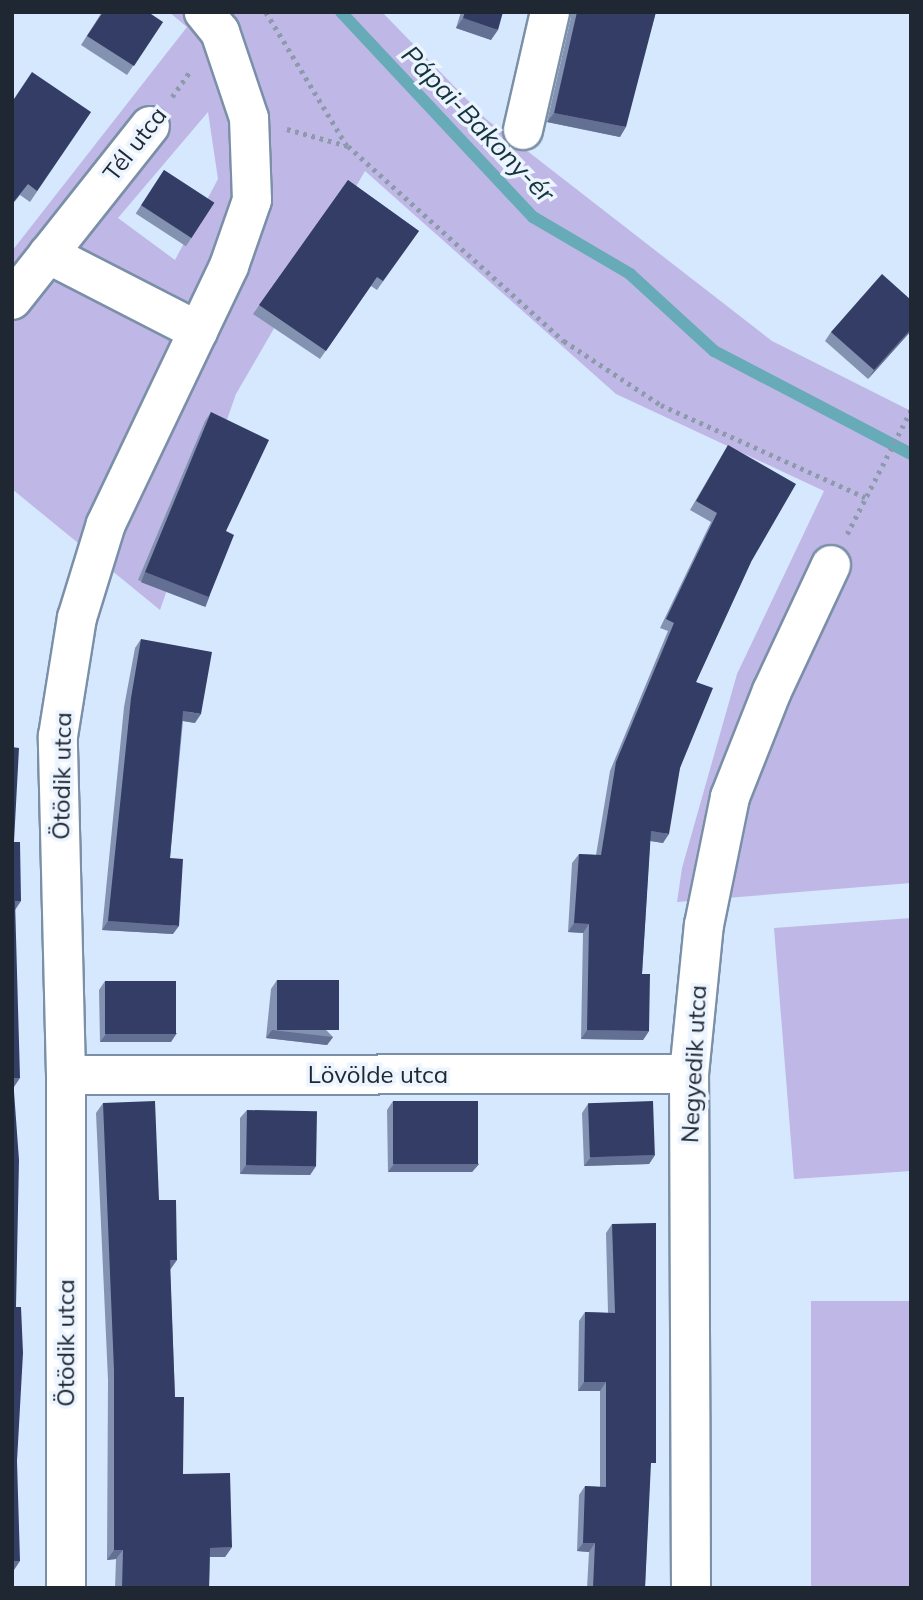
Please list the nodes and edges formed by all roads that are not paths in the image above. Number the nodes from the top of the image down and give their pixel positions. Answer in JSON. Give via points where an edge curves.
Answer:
{"nodes":[{"id":1,"x":550,"y":12,"type":"edge"},
{"id":2,"x":212,"y":22,"type":"edge"},
{"id":3,"x":150,"y":126,"type":"road end"},
{"id":4,"x":523,"y":130,"type":"dead end"},
{"id":5,"x":48,"y":254,"type":"junction"},
{"id":6,"x":12,"y":300,"type":"edge"},
{"id":7,"x":198,"y":331,"type":"junction"},
{"id":8,"x":831,"y":565,"type":"dead end"},
{"id":9,"x":689,"y":1074,"type":"junction"},
{"id":10,"x":66,"y":1075,"type":"junction"},
{"id":11,"x":66,"y":1588,"type":"edge"},
{"id":12,"x":691,"y":1588,"type":"edge"}],
"edges":[{"from":1,"to":4,"type":"street"},
{"from":2,"to":7,"type":"street","name":"Ötödik utca","via":[[249,118],[252,200],[229,266]]},
{"from":3,"to":5,"type":"street","name":"Tél utca"},
{"from":5,"to":6,"type":"street","name":"Tél utca"},
{"from":5,"to":7,"type":"street"},
{"from":7,"to":10,"type":"street","name":"Ötödik utca","via":[[106,524],[77,618],[58,736]]},
{"from":8,"to":9,"type":"street","name":"Negyedik utca","via":[[772,691],[730,797],[704,925]]},
{"from":9,"to":10,"type":"street","name":"Lövölde utca"},
{"from":9,"to":12,"type":"street","name":"Negyedik utca"},
{"from":10,"to":11,"type":"street","name":"Ötödik utca"}]}
